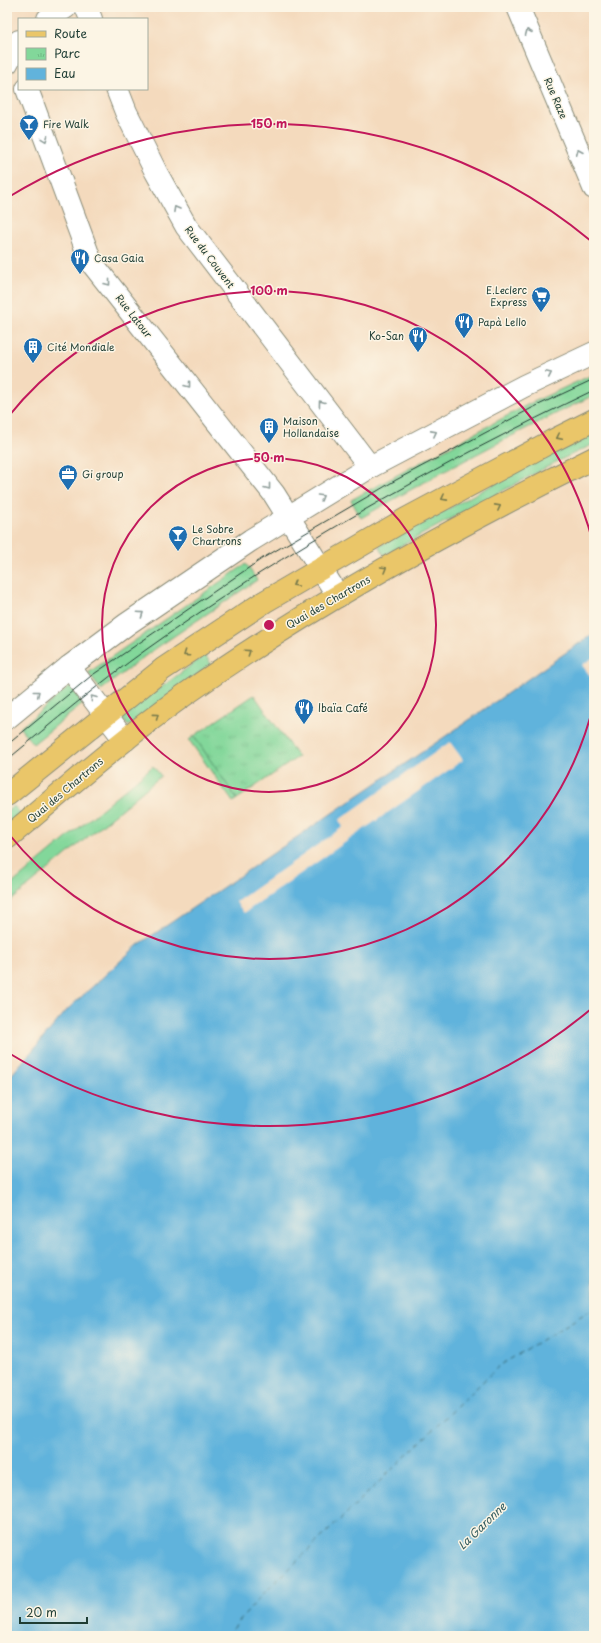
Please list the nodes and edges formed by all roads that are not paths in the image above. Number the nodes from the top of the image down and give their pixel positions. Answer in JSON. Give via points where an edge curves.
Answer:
{"nodes":[{"id":1,"x":66,"y":7,"type":"edge"},
{"id":2,"x":86,"y":7,"type":"edge"},
{"id":3,"x":518,"y":7,"type":"edge"},
{"id":4,"x":50,"y":18,"type":"edge"},
{"id":5,"x":91,"y":18,"type":"edge"},
{"id":6,"x":18,"y":44,"type":"edge"},
{"id":7,"x":10,"y":64,"type":"edge"},
{"id":8,"x":26,"y":90,"type":"edge"},
{"id":9,"x":117,"y":90,"type":"edge"},
{"id":10,"x":594,"y":188,"type":"edge"},
{"id":11,"x":594,"y":353,"type":"edge"},
{"id":12,"x":594,"y":420,"type":"edge"},
{"id":13,"x":594,"y":458,"type":"edge"},
{"id":14,"x":370,"y":467,"type":"junction"},
{"id":15,"x":288,"y":517,"type":"junction"},
{"id":16,"x":321,"y":568,"type":"junction"},
{"id":17,"x":338,"y":596,"type":"junction"},
{"id":18,"x":69,"y":667,"type":"junction"},
{"id":19,"x":106,"y":715,"type":"junction"},
{"id":20,"x":7,"y":718,"type":"edge"},
{"id":21,"x":125,"y":740,"type":"junction"},
{"id":22,"x":7,"y":795,"type":"edge"},
{"id":23,"x":7,"y":838,"type":"edge"}],
"edges":[{"from":1,"to":4,"type":"street"},
{"from":2,"to":5,"type":"street"},
{"from":10,"to":3,"type":"street","name":"Rue Raze","one_way":true},
{"from":6,"to":7,"type":"street"},
{"from":8,"to":15,"type":"street","name":"Rue Latour","one_way":true,"via":[[91,262],[274,494]]},
{"from":14,"to":9,"type":"street","name":"Rue du Couvent","one_way":true,"via":[[186,226],[156,172]]},
{"from":14,"to":11,"type":"street","one_way":true,"via":[[524,386]]},
{"from":12,"to":16,"type":"main road","one_way":true,"via":[[406,519]]},
{"from":17,"to":13,"type":"main road","name":"Quai des Chartrons","one_way":true,"via":[[421,548]]},
{"from":15,"to":14,"type":"street","one_way":true},
{"from":15,"to":16,"type":"street","name":"Rue Latour"},
{"from":18,"to":15,"type":"street","one_way":true,"via":[[127,624]]},
{"from":16,"to":17,"type":"street","name":"Rue Latour"},
{"from":16,"to":19,"type":"main road","one_way":true,"via":[[264,602],[163,669]]},
{"from":21,"to":17,"type":"main road","name":"Quai des Chartrons","one_way":true,"via":[[182,697],[283,628]]},
{"from":19,"to":18,"type":"street","one_way":true},
{"from":20,"to":18,"type":"street","one_way":true},
{"from":19,"to":21,"type":"street"},
{"from":19,"to":22,"type":"main road"},
{"from":21,"to":23,"type":"main road","name":"Quai des Chartrons"}]}
